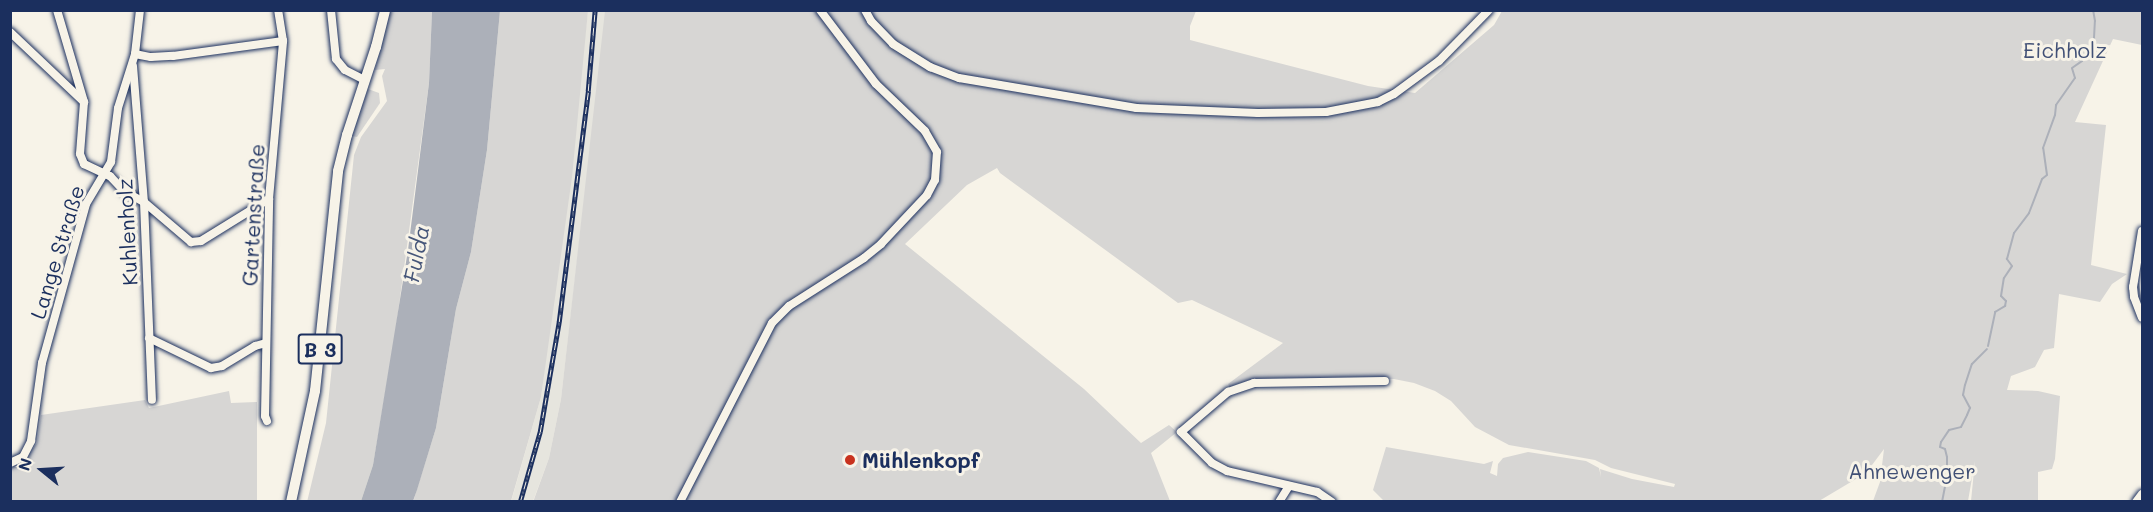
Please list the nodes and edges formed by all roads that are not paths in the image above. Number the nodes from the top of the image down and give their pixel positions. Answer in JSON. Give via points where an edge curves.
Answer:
{"nodes":[{"id":1,"x":57,"y":10,"type":"edge"},
{"id":2,"x":140,"y":10,"type":"edge"},
{"id":3,"x":278,"y":10,"type":"edge"},
{"id":4,"x":331,"y":10,"type":"edge"},
{"id":5,"x":385,"y":10,"type":"edge"},
{"id":6,"x":820,"y":10,"type":"edge"},
{"id":7,"x":866,"y":10,"type":"edge"},
{"id":8,"x":1489,"y":10,"type":"edge"},
{"id":9,"x":10,"y":32,"type":"edge"},
{"id":10,"x":283,"y":41,"type":"junction"},
{"id":11,"x":134,"y":58,"type":"junction"},
{"id":12,"x":365,"y":80,"type":"junction"},
{"id":13,"x":84,"y":102,"type":"junction"},
{"id":14,"x":103,"y":173,"type":"junction"},
{"id":15,"x":269,"y":200,"type":"junction"},
{"id":16,"x":144,"y":202,"type":"junction"},
{"id":17,"x":2142,"y":231,"type":"edge"},
{"id":18,"x":2142,"y":318,"type":"edge"},
{"id":19,"x":149,"y":338,"type":"junction"},
{"id":20,"x":266,"y":344,"type":"junction"},
{"id":21,"x":1385,"y":381,"type":"dead end"},
{"id":22,"x":152,"y":400,"type":"dead end"},
{"id":23,"x":267,"y":421,"type":"dead end"},
{"id":24,"x":10,"y":463,"type":"edge"},
{"id":25,"x":1289,"y":486,"type":"junction"},
{"id":26,"x":2142,"y":494,"type":"edge"},
{"id":27,"x":291,"y":501,"type":"edge"},
{"id":28,"x":680,"y":501,"type":"edge"},
{"id":29,"x":1279,"y":501,"type":"edge"},
{"id":30,"x":1332,"y":501,"type":"edge"},
{"id":31,"x":2136,"y":501,"type":"edge"}],
"edges":[{"from":1,"to":13,"type":"street"},
{"from":2,"to":11,"type":"street","name":"Lange Straße"},
{"from":3,"to":10,"type":"street","name":"Gartenstraße"},
{"from":4,"to":12,"type":"street","via":[[336,59],[345,70]]},
{"from":5,"to":12,"type":"main road","number":"B 3"},
{"from":6,"to":28,"type":"street","via":[[876,84],[925,131],[937,152],[935,180],[927,195],[881,244],[789,306],[772,323]]},
{"from":7,"to":8,"type":"street","via":[[893,44],[930,67],[959,78],[1136,108],[1258,113],[1326,111],[1378,102],[1439,61]]},
{"from":9,"to":13,"type":"street"},
{"from":10,"to":11,"type":"street"},
{"from":10,"to":15,"type":"street","name":"Gartenstraße"},
{"from":11,"to":14,"type":"street","name":"Lange Straße","via":[[118,108],[111,162]]},
{"from":11,"to":16,"type":"street","name":"Kuhlenholz"},
{"from":12,"to":27,"type":"main road","number":"B 3","via":[[346,135],[335,189],[315,391]]},
{"from":13,"to":14,"type":"street","via":[[81,159]]},
{"from":14,"to":16,"type":"street"},
{"from":14,"to":24,"type":"street","name":"Lange Straße","via":[[86,204],[42,363],[28,449],[23,457]]},
{"from":15,"to":16,"type":"street","via":[[196,242],[186,240]]},
{"from":15,"to":20,"type":"street","name":"Gartenstraße"},
{"from":16,"to":19,"type":"street","name":"Kuhlenholz"},
{"from":17,"to":18,"type":"street","via":[[2134,297]]},
{"from":19,"to":20,"type":"street","via":[[211,368]]},
{"from":19,"to":22,"type":"street","name":"Kuhlenholz"},
{"from":20,"to":23,"type":"street","name":"Gartenstraße"},
{"from":21,"to":25,"type":"street","via":[[1254,383],[1228,392],[1181,432],[1212,463],[1227,471]]},
{"from":25,"to":29,"type":"street"},
{"from":25,"to":30,"type":"street","via":[[1317,492]]},
{"from":26,"to":31,"type":"street"}]}
